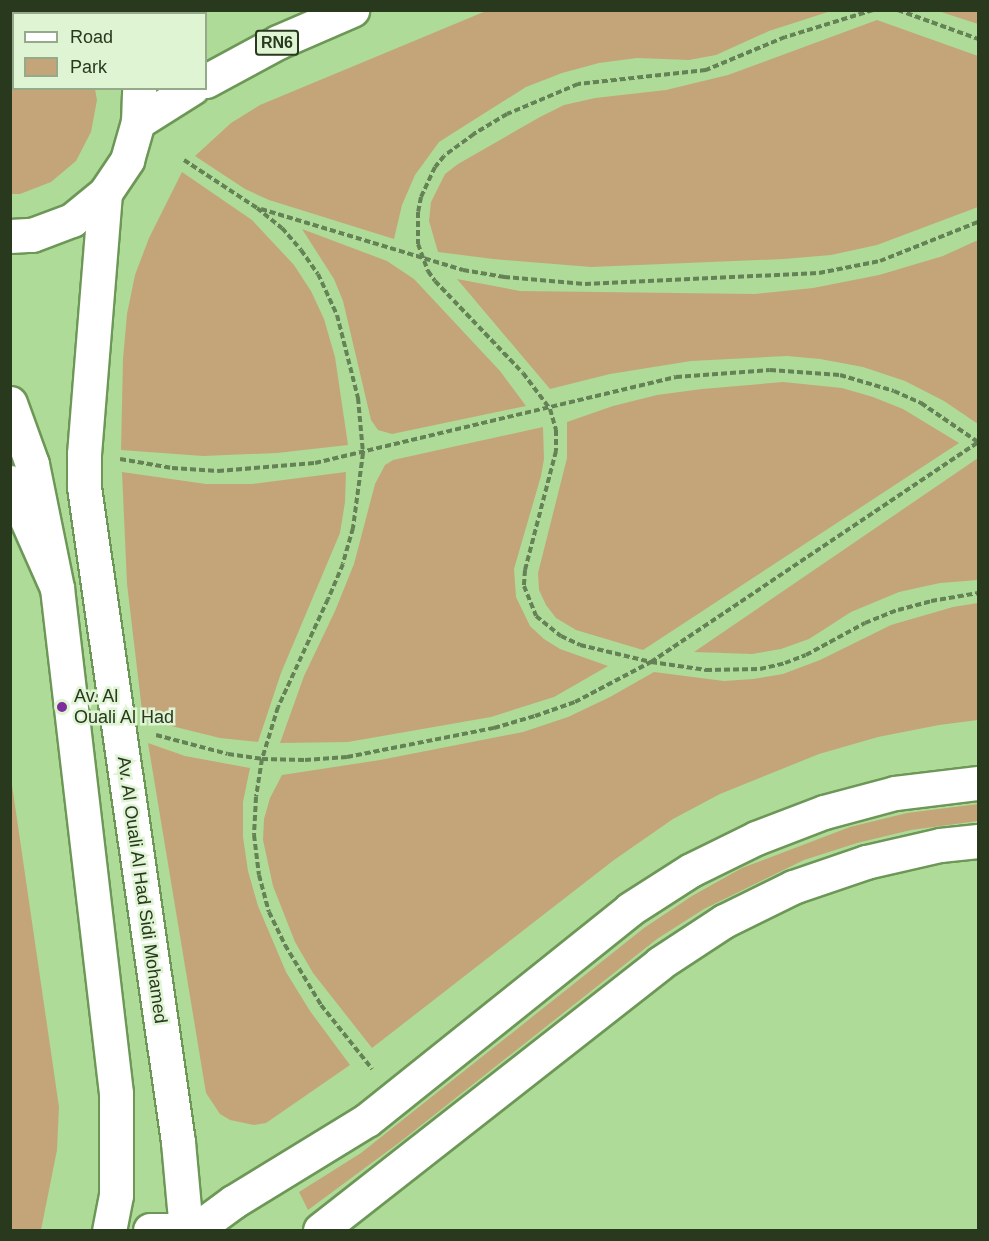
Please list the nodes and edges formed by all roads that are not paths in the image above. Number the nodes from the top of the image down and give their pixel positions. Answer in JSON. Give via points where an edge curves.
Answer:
{"nodes":[{"id":1,"x":352,"y":10,"type":"edge"},
{"id":2,"x":207,"y":80,"type":"edge"},
{"id":3,"x":139,"y":90,"type":"edge"},
{"id":4,"x":189,"y":90,"type":"edge"},
{"id":5,"x":138,"y":123,"type":"junction"},
{"id":6,"x":105,"y":193,"type":"junction"},
{"id":7,"x":10,"y":236,"type":"edge"},
{"id":8,"x":10,"y":403,"type":"edge"},
{"id":9,"x":10,"y":482,"type":"edge"},
{"id":10,"x":57,"y":588,"type":"junction"},
{"id":11,"x":978,"y":783,"type":"edge"},
{"id":12,"x":978,"y":842,"type":"edge"},
{"id":13,"x":110,"y":1230,"type":"edge"},
{"id":14,"x":150,"y":1230,"type":"edge"},
{"id":15,"x":187,"y":1230,"type":"edge"},
{"id":16,"x":195,"y":1230,"type":"edge"},
{"id":17,"x":320,"y":1230,"type":"edge"}],
"edges":[{"from":1,"to":2,"type":"main road","number":"RN6","via":[[278,42]]},
{"from":3,"to":5,"type":"main road"},
{"from":4,"to":5,"type":"main road"},
{"from":5,"to":6,"type":"main road","via":[[127,160]]},
{"from":6,"to":7,"type":"main road","via":[[72,220],[32,235]]},
{"from":6,"to":15,"type":"main road","name":"Av. Al Ouali Al Had Sidi Mohamed","via":[[84,487],[178,1142]]},
{"from":8,"to":10,"type":"main road","via":[[32,464]]},
{"from":9,"to":10,"type":"main road"},
{"from":10,"to":13,"type":"main road","via":[[116,1093],[116,1195]]},
{"from":11,"to":16,"type":"main road","via":[[895,794],[824,812],[756,838],[691,870],[630,909],[367,1120],[233,1202]]},
{"from":12,"to":17,"type":"main road","via":[[940,845],[866,862],[793,887],[724,921],[660,963]]},
{"from":14,"to":15,"type":"main road"}]}
